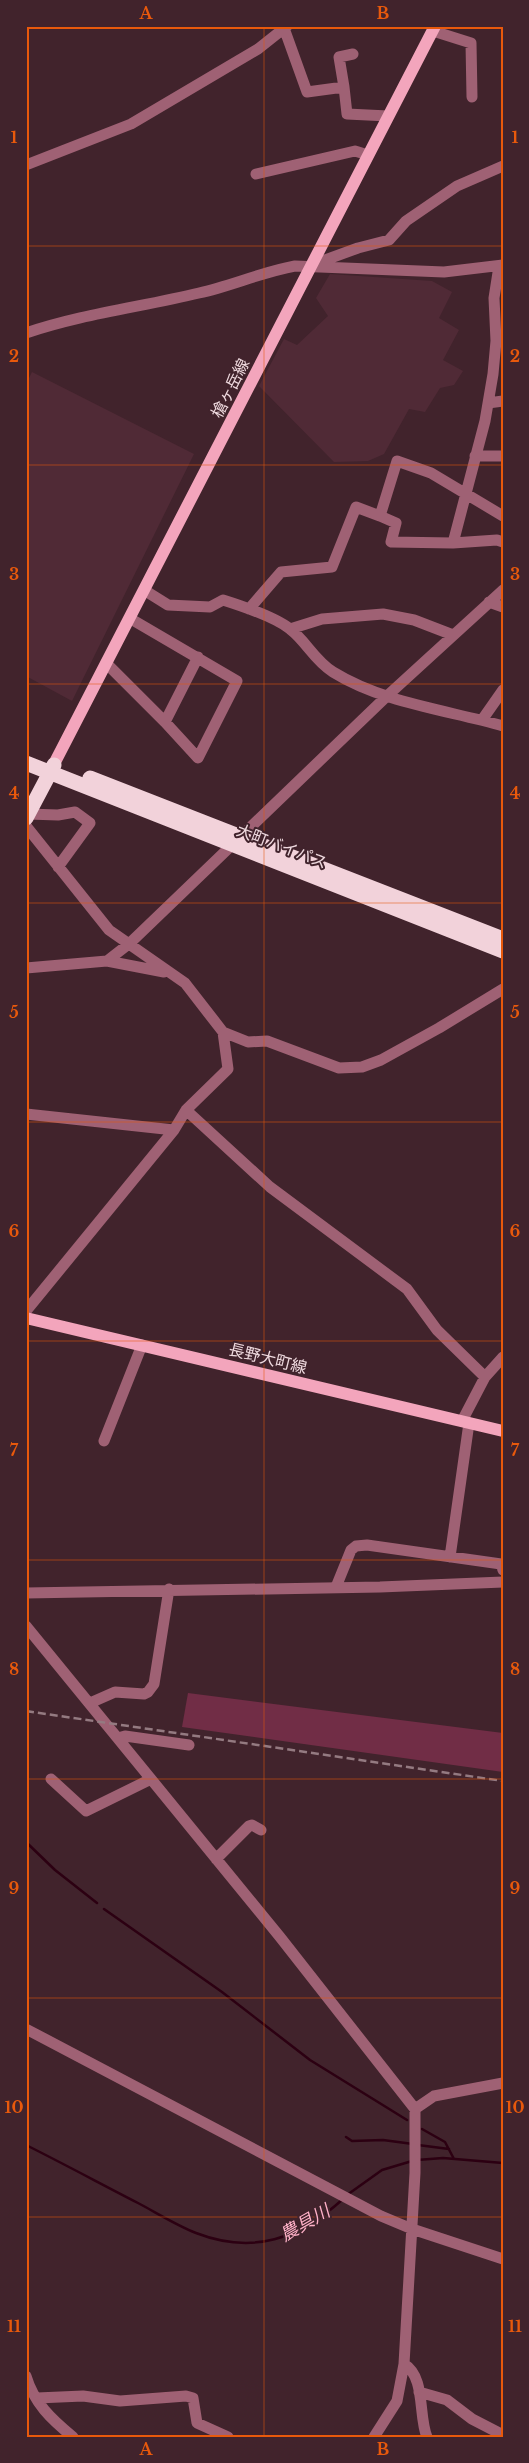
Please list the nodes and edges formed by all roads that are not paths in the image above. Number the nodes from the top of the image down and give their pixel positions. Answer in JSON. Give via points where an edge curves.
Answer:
{"nodes":[{"id":1,"x":286,"y":27,"type":"edge"},
{"id":2,"x":434,"y":28,"type":"edge"},
{"id":3,"x":353,"y":54,"type":"dead end"},
{"id":4,"x":344,"y":86,"type":"junction"},
{"id":5,"x":472,"y":97,"type":"dead end"},
{"id":6,"x":388,"y":116,"type":"junction"},
{"id":7,"x":368,"y":155,"type":"junction"},
{"id":8,"x":26,"y":165,"type":"edge"},
{"id":9,"x":503,"y":166,"type":"edge"},
{"id":10,"x":256,"y":174,"type":"dead end"},
{"id":11,"x":311,"y":266,"type":"junction"},
{"id":12,"x":501,"y":266,"type":"edge"},
{"id":13,"x":26,"y":333,"type":"edge"},
{"id":14,"x":499,"y":340,"type":"edge"},
{"id":15,"x":503,"y":401,"type":"edge"},
{"id":16,"x":488,"y":403,"type":"junction"},
{"id":17,"x":475,"y":456,"type":"junction"},
{"id":18,"x":503,"y":456,"type":"edge"},
{"id":19,"x":467,"y":494,"type":"junction"},
{"id":20,"x":380,"y":516,"type":"junction"},
{"id":21,"x":503,"y":516,"type":"edge"},
{"id":22,"x":503,"y":542,"type":"edge"},
{"id":23,"x":453,"y":543,"type":"junction"},
{"id":24,"x":144,"y":590,"type":"junction"},
{"id":25,"x":503,"y":590,"type":"edge"},
{"id":26,"x":489,"y":602,"type":"junction"},
{"id":27,"x":503,"y":607,"type":"edge"},
{"id":28,"x":249,"y":609,"type":"junction"},
{"id":29,"x":131,"y":619,"type":"junction"},
{"id":30,"x":290,"y":629,"type":"junction"},
{"id":31,"x":453,"y":635,"type":"junction"},
{"id":32,"x":198,"y":657,"type":"junction"},
{"id":33,"x":106,"y":663,"type":"junction"},
{"id":34,"x":503,"y":690,"type":"edge"},
{"id":35,"x":387,"y":696,"type":"junction"},
{"id":36,"x":482,"y":720,"type":"junction"},
{"id":37,"x":165,"y":722,"type":"junction"},
{"id":38,"x":503,"y":726,"type":"edge"},
{"id":39,"x":26,"y":753,"type":"edge"},
{"id":40,"x":26,"y":763,"type":"edge"},
{"id":41,"x":52,"y":768,"type":"junction"},
{"id":42,"x":27,"y":819,"type":"edge"},
{"id":43,"x":236,"y":840,"type":"junction"},
{"id":44,"x":58,"y":867,"type":"junction"},
{"id":45,"x":503,"y":939,"type":"edge"},
{"id":46,"x":130,"y":943,"type":"junction"},
{"id":47,"x":503,"y":951,"type":"edge"},
{"id":48,"x":107,"y":961,"type":"junction"},
{"id":49,"x":26,"y":968,"type":"edge"},
{"id":50,"x":168,"y":972,"type":"junction"},
{"id":51,"x":503,"y":990,"type":"edge"},
{"id":52,"x":223,"y":1032,"type":"junction"},
{"id":53,"x":186,"y":1110,"type":"junction"},
{"id":54,"x":26,"y":1114,"type":"edge"},
{"id":55,"x":174,"y":1130,"type":"junction"},
{"id":56,"x":26,"y":1311,"type":"edge"},
{"id":57,"x":26,"y":1318,"type":"edge"},
{"id":58,"x":142,"y":1345,"type":"junction"},
{"id":59,"x":503,"y":1357,"type":"edge"},
{"id":60,"x":485,"y":1377,"type":"junction"},
{"id":61,"x":466,"y":1422,"type":"junction"},
{"id":62,"x":503,"y":1431,"type":"edge"},
{"id":63,"x":104,"y":1441,"type":"dead end"},
{"id":64,"x":450,"y":1557,"type":"junction"},
{"id":65,"x":503,"y":1570,"type":"edge"},
{"id":66,"x":503,"y":1582,"type":"edge"},
{"id":67,"x":336,"y":1587,"type":"junction"},
{"id":68,"x":170,"y":1590,"type":"junction"},
{"id":69,"x":26,"y":1593,"type":"edge"},
{"id":70,"x":26,"y":1626,"type":"edge"},
{"id":71,"x":90,"y":1703,"type":"junction"},
{"id":72,"x":118,"y":1738,"type":"junction"},
{"id":73,"x":189,"y":1745,"type":"dead end"},
{"id":74,"x":51,"y":1779,"type":"dead end"},
{"id":75,"x":151,"y":1779,"type":"junction"},
{"id":76,"x":261,"y":1830,"type":"dead end"},
{"id":77,"x":216,"y":1859,"type":"junction"},
{"id":78,"x":26,"y":2029,"type":"edge"},
{"id":79,"x":503,"y":2083,"type":"edge"},
{"id":80,"x":415,"y":2109,"type":"junction"},
{"id":81,"x":412,"y":2229,"type":"junction"},
{"id":82,"x":503,"y":2258,"type":"edge"},
{"id":83,"x":404,"y":2364,"type":"junction"},
{"id":84,"x":26,"y":2376,"type":"edge"},
{"id":85,"x":419,"y":2392,"type":"junction"},
{"id":86,"x":37,"y":2398,"type":"junction"},
{"id":87,"x":503,"y":2434,"type":"edge"},
{"id":88,"x":73,"y":2437,"type":"edge"},
{"id":89,"x":228,"y":2437,"type":"edge"},
{"id":90,"x":374,"y":2437,"type":"edge"},
{"id":91,"x":427,"y":2437,"type":"edge"}],
"edges":[{"from":1,"to":4,"type":"street","via":[[307,92]]},
{"from":1,"to":8,"type":"street","via":[[258,49],[131,124]]},
{"from":2,"to":5,"type":"street","via":[[471,43]]},
{"from":2,"to":6,"type":"main road","name":"槍ヶ岳線"},
{"from":3,"to":4,"type":"street","via":[[339,57]]},
{"from":4,"to":6,"type":"street","via":[[347,114]]},
{"from":6,"to":7,"type":"main road","name":"槍ヶ岳線"},
{"from":7,"to":10,"type":"street","via":[[355,151]]},
{"from":7,"to":11,"type":"main road","name":"槍ヶ岳線"},
{"from":9,"to":11,"type":"street","via":[[457,186],[406,221],[389,240],[336,255]]},
{"from":11,"to":12,"type":"street","via":[[444,272]]},
{"from":11,"to":13,"type":"street","via":[[276,269],[200,293]]},
{"from":11,"to":24,"type":"main road","name":"槍ヶ岳線"},
{"from":12,"to":14,"type":"street","via":[[494,298]]},
{"from":14,"to":16,"type":"street"},
{"from":15,"to":16,"type":"street"},
{"from":16,"to":17,"type":"street"},
{"from":17,"to":18,"type":"street"},
{"from":17,"to":19,"type":"street"},
{"from":19,"to":20,"type":"street","via":[[431,473],[397,461]]},
{"from":19,"to":21,"type":"street"},
{"from":19,"to":23,"type":"street"},
{"from":20,"to":23,"type":"street","via":[[396,523],[391,542]]},
{"from":20,"to":28,"type":"street","via":[[356,507],[332,567],[281,572]]},
{"from":22,"to":23,"type":"street"},
{"from":24,"to":28,"type":"street","via":[[168,605],[210,608],[223,600]]},
{"from":24,"to":29,"type":"main road","name":"槍ヶ岳線"},
{"from":25,"to":26,"type":"street"},
{"from":26,"to":27,"type":"street"},
{"from":26,"to":31,"type":"street"},
{"from":28,"to":30,"type":"street"},
{"from":29,"to":32,"type":"street"},
{"from":29,"to":33,"type":"main road","name":"槍ヶ岳線"},
{"from":30,"to":31,"type":"street","via":[[322,619],[383,614],[414,620]]},
{"from":30,"to":35,"type":"street","via":[[313,656],[332,671]]},
{"from":31,"to":35,"type":"street"},
{"from":32,"to":37,"type":"street"},
{"from":32,"to":37,"type":"street","via":[[237,682],[198,758]]},
{"from":33,"to":37,"type":"street"},
{"from":33,"to":41,"type":"main road","name":"槍ヶ岳線"},
{"from":34,"to":36,"type":"street"},
{"from":35,"to":36,"type":"street"},
{"from":35,"to":43,"type":"street"},
{"from":36,"to":38,"type":"street"},
{"from":39,"to":41,"type":"highway"},
{"from":40,"to":41,"type":"highway"},
{"from":41,"to":42,"type":"highway"},
{"from":41,"to":43,"type":"highway","name":"大町バイパス"},
{"from":42,"to":44,"type":"street"},
{"from":42,"to":44,"type":"street","via":[[75,812],[90,823]]},
{"from":43,"to":45,"type":"highway","name":"大町バイパス"},
{"from":43,"to":46,"type":"street"},
{"from":43,"to":47,"type":"highway","name":"大町バイパス"},
{"from":44,"to":46,"type":"street","via":[[109,930]]},
{"from":46,"to":48,"type":"street"},
{"from":46,"to":50,"type":"street"},
{"from":48,"to":49,"type":"street"},
{"from":48,"to":50,"type":"street"},
{"from":50,"to":52,"type":"street","via":[[185,983]]},
{"from":51,"to":52,"type":"street","via":[[381,1060],[362,1067],[339,1068],[267,1041],[248,1042]]},
{"from":52,"to":53,"type":"street","via":[[228,1069]]},
{"from":53,"to":55,"type":"street"},
{"from":53,"to":60,"type":"street","via":[[270,1187],[407,1289],[437,1330]]},
{"from":54,"to":55,"type":"street"},
{"from":55,"to":56,"type":"street"},
{"from":57,"to":58,"type":"main road","name":"長野大町線"},
{"from":58,"to":61,"type":"main road","name":"長野大町線"},
{"from":58,"to":63,"type":"street"},
{"from":59,"to":60,"type":"street"},
{"from":60,"to":61,"type":"street"},
{"from":61,"to":62,"type":"main road","name":"長野大町線"},
{"from":61,"to":64,"type":"street"},
{"from":64,"to":65,"type":"street","via":[[501,1564]]},
{"from":64,"to":67,"type":"street","via":[[356,1546],[351,1550]]},
{"from":66,"to":67,"type":"street"},
{"from":67,"to":68,"type":"street"},
{"from":68,"to":69,"type":"street"},
{"from":68,"to":71,"type":"street","via":[[151,1689],[144,1694],[114,1692]]},
{"from":70,"to":71,"type":"street"},
{"from":71,"to":72,"type":"street"},
{"from":72,"to":73,"type":"street","via":[[125,1736]]},
{"from":72,"to":75,"type":"street"},
{"from":74,"to":75,"type":"street","via":[[86,1811]]},
{"from":75,"to":77,"type":"street"},
{"from":76,"to":77,"type":"street","via":[[249,1826]]},
{"from":77,"to":80,"type":"street"},
{"from":78,"to":81,"type":"street","via":[[354,2202]]},
{"from":79,"to":80,"type":"street","via":[[434,2096]]},
{"from":80,"to":81,"type":"street"},
{"from":81,"to":82,"type":"street"},
{"from":81,"to":83,"type":"street"},
{"from":83,"to":85,"type":"street","via":[[414,2373]]},
{"from":83,"to":90,"type":"street","via":[[397,2401]]},
{"from":84,"to":86,"type":"street","via":[[30,2391]]},
{"from":85,"to":87,"type":"street","via":[[447,2400],[472,2419]]},
{"from":85,"to":91,"type":"street"},
{"from":86,"to":88,"type":"street","via":[[45,2413]]},
{"from":86,"to":89,"type":"street","via":[[83,2396],[120,2401],[186,2396],[195,2402],[197,2423]]}]}
